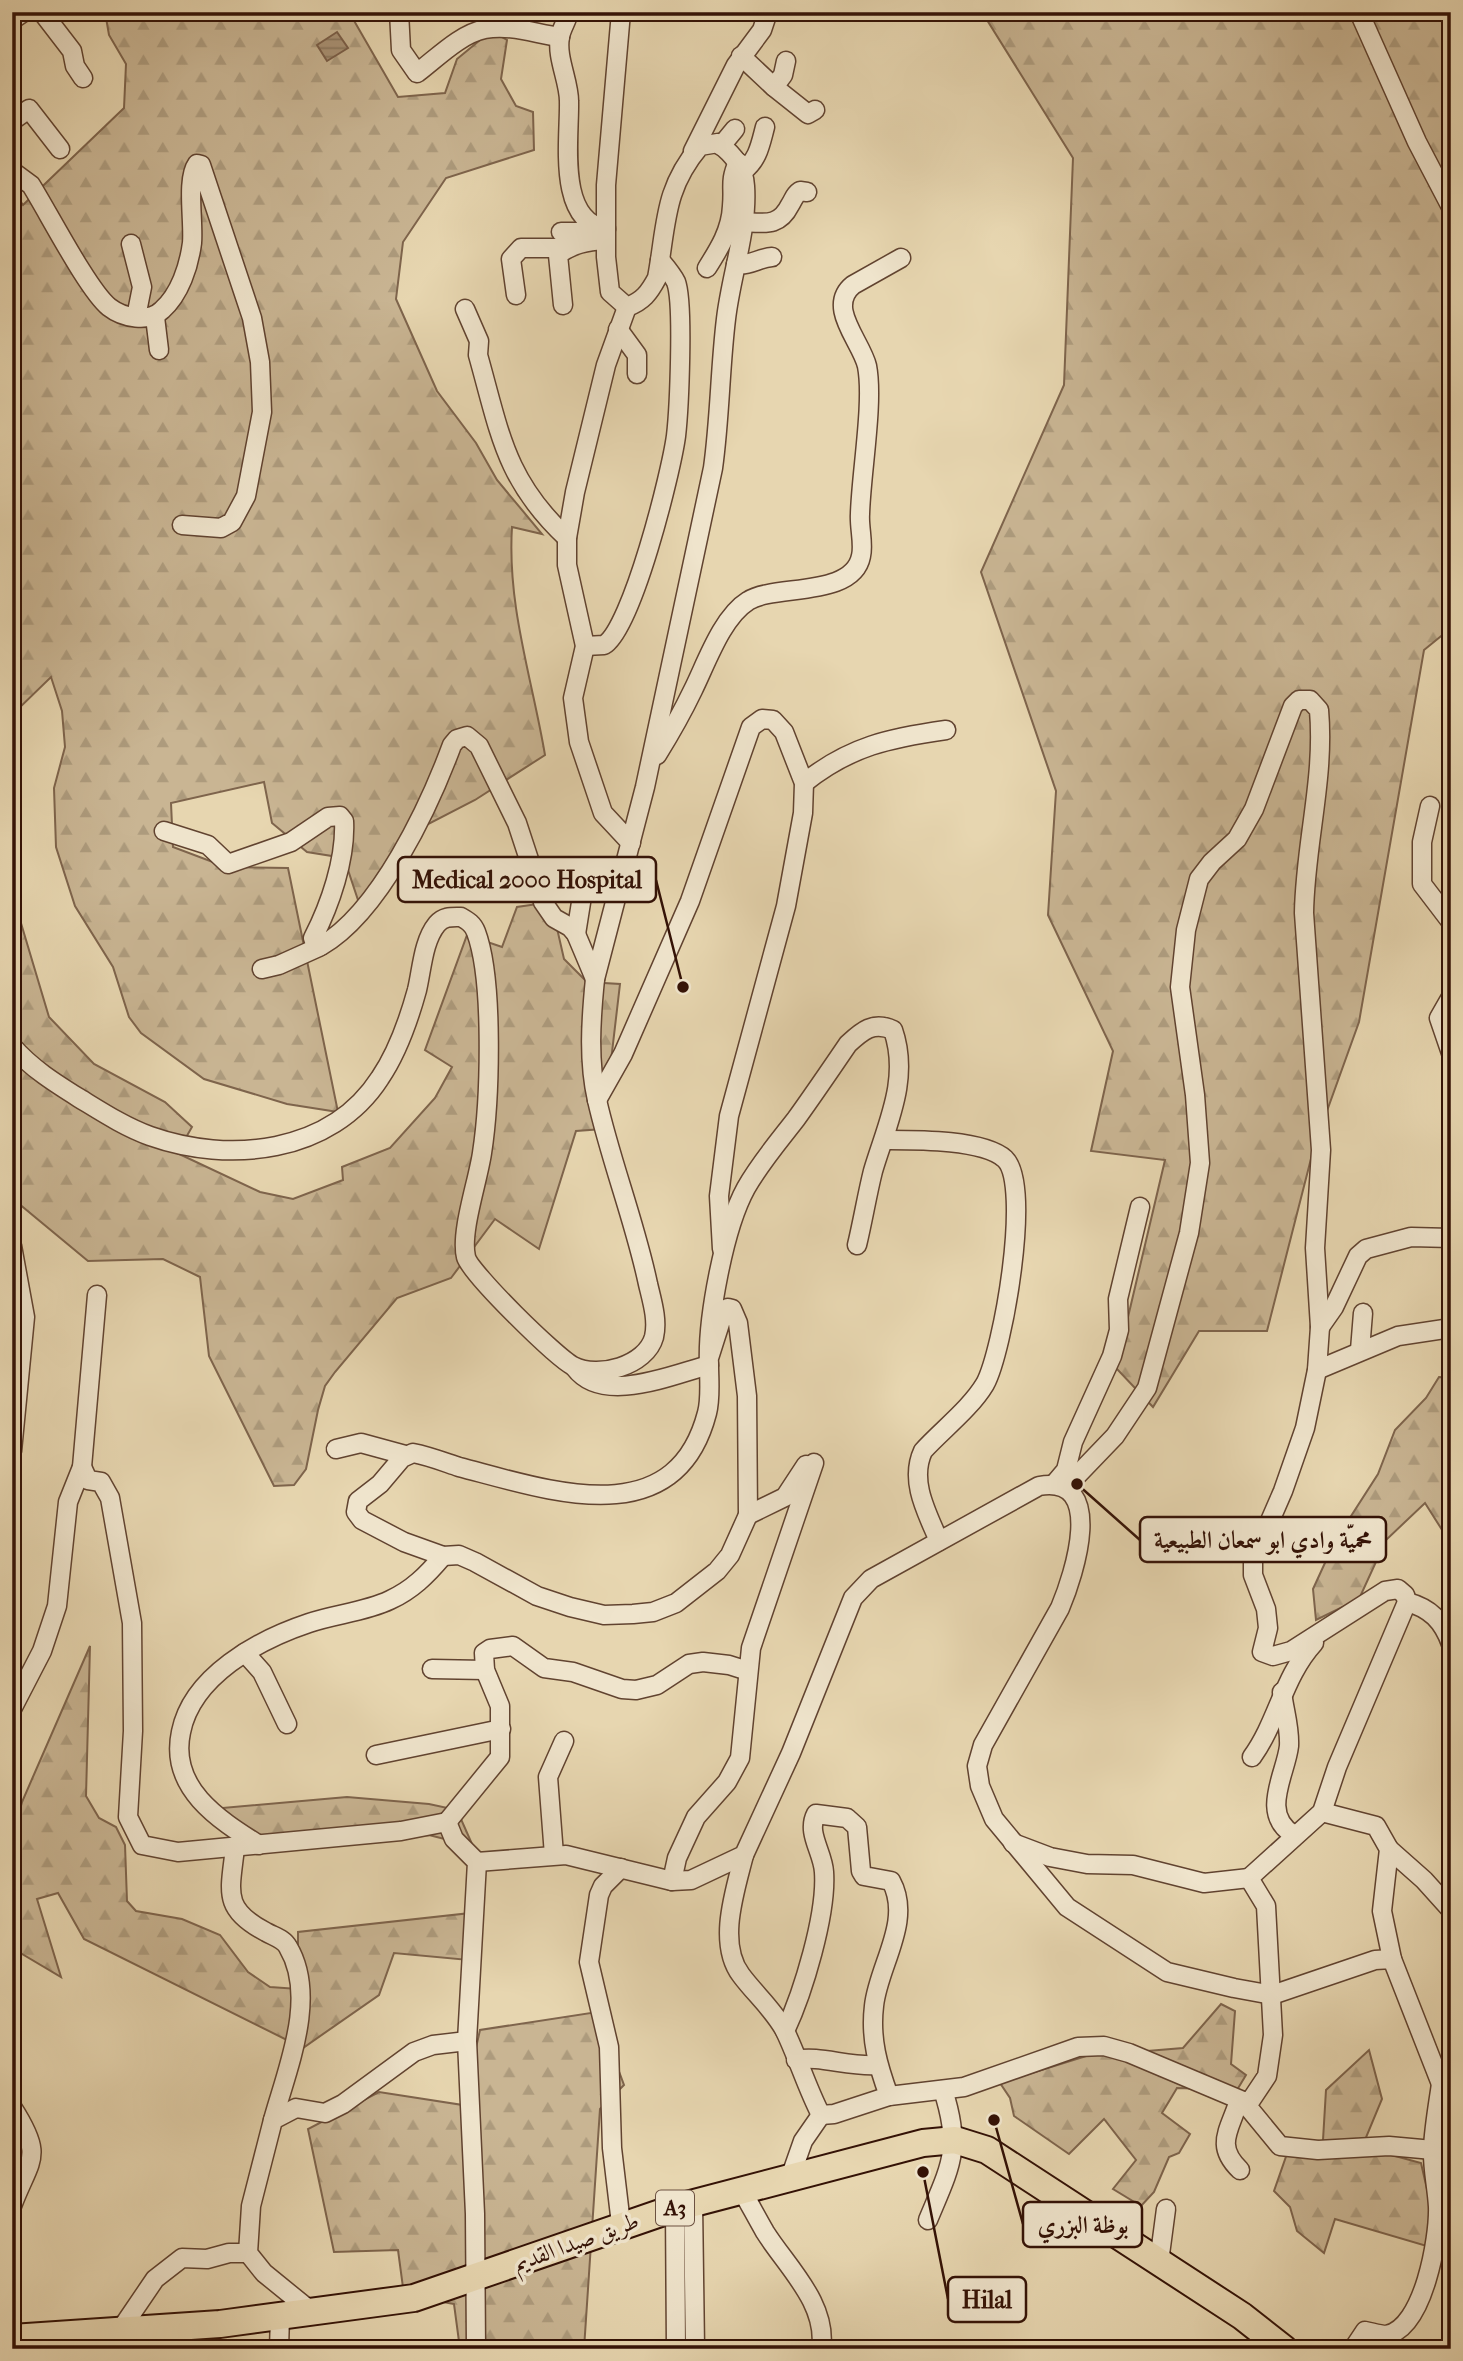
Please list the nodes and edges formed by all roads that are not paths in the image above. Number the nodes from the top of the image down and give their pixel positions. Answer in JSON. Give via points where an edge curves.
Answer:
{"nodes":[{"id":1,"x":24,"y":12,"type":"edge"},
{"id":2,"x":42,"y":12,"type":"edge"},
{"id":3,"x":399,"y":12,"type":"edge"},
{"id":4,"x":569,"y":12,"type":"edge"},
{"id":5,"x":621,"y":12,"type":"edge"},
{"id":6,"x":768,"y":12,"type":"edge"},
{"id":7,"x":1359,"y":12,"type":"edge"},
{"id":8,"x":12,"y":20,"type":"edge"},
{"id":9,"x":560,"y":37,"type":"junction"},
{"id":10,"x":741,"y":56,"type":"junction"},
{"id":11,"x":786,"y":61,"type":"dead end"},
{"id":12,"x":83,"y":78,"type":"dead end"},
{"id":13,"x":774,"y":87,"type":"junction"},
{"id":14,"x":815,"y":110,"type":"dead end"},
{"id":15,"x":12,"y":121,"type":"edge"},
{"id":16,"x":765,"y":127,"type":"dead end"},
{"id":17,"x":735,"y":129,"type":"dead end"},
{"id":18,"x":721,"y":146,"type":"junction"},
{"id":19,"x":60,"y":149,"type":"dead end"},
{"id":20,"x":688,"y":160,"type":"junction"},
{"id":21,"x":740,"y":167,"type":"junction"},
{"id":22,"x":12,"y":171,"type":"edge"},
{"id":23,"x":807,"y":192,"type":"dead end"},
{"id":24,"x":1451,"y":207,"type":"edge"},
{"id":25,"x":743,"y":222,"type":"junction"},
{"id":26,"x":603,"y":232,"type":"junction"},
{"id":27,"x":565,"y":240,"type":"junction"},
{"id":28,"x":131,"y":244,"type":"dead end"},
{"id":29,"x":772,"y":257,"type":"dead end"},
{"id":30,"x":901,"y":258,"type":"dead end"},
{"id":31,"x":660,"y":260,"type":"junction"},
{"id":32,"x":736,"y":264,"type":"junction"},
{"id":33,"x":707,"y":268,"type":"dead end"},
{"id":34,"x":516,"y":295,"type":"dead end"},
{"id":35,"x":563,"y":305,"type":"dead end"},
{"id":36,"x":627,"y":307,"type":"junction"},
{"id":37,"x":465,"y":309,"type":"dead end"},
{"id":38,"x":136,"y":317,"type":"junction"},
{"id":39,"x":155,"y":317,"type":"junction"},
{"id":40,"x":618,"y":329,"type":"junction"},
{"id":41,"x":159,"y":349,"type":"dead end"},
{"id":42,"x":636,"y":374,"type":"dead end"},
{"id":43,"x":182,"y":525,"type":"dead end"},
{"id":44,"x":567,"y":538,"type":"junction"},
{"id":45,"x":585,"y":646,"type":"junction"},
{"id":46,"x":946,"y":730,"type":"dead end"},
{"id":47,"x":649,"y":767,"type":"junction"},
{"id":48,"x":804,"y":783,"type":"junction"},
{"id":49,"x":1430,"y":806,"type":"dead end"},
{"id":50,"x":164,"y":831,"type":"dead end"},
{"id":51,"x":631,"y":843,"type":"junction"},
{"id":52,"x":583,"y":890,"type":"dead end"},
{"id":53,"x":1451,"y":922,"type":"edge"},
{"id":54,"x":576,"y":934,"type":"junction"},
{"id":55,"x":319,"y":947,"type":"junction"},
{"id":56,"x":262,"y":969,"type":"dead end"},
{"id":57,"x":595,"y":979,"type":"junction"},
{"id":58,"x":1451,"y":997,"type":"edge"},
{"id":59,"x":12,"y":1046,"type":"edge"},
{"id":60,"x":1451,"y":1053,"type":"edge"},
{"id":61,"x":597,"y":1100,"type":"junction"},
{"id":62,"x":884,"y":1140,"type":"junction"},
{"id":63,"x":1140,"y":1207,"type":"dead end"},
{"id":64,"x":1451,"y":1238,"type":"edge"},
{"id":65,"x":857,"y":1245,"type":"dead end"},
{"id":66,"x":12,"y":1246,"type":"edge"},
{"id":67,"x":723,"y":1263,"type":"junction"},
{"id":68,"x":97,"y":1295,"type":"dead end"},
{"id":69,"x":1363,"y":1313,"type":"dead end"},
{"id":70,"x":1320,"y":1327,"type":"junction"},
{"id":71,"x":1451,"y":1328,"type":"edge"},
{"id":72,"x":1360,"y":1350,"type":"junction"},
{"id":73,"x":709,"y":1361,"type":"junction"},
{"id":74,"x":575,"y":1367,"type":"junction"},
{"id":75,"x":1317,"y":1370,"type":"junction"},
{"id":76,"x":336,"y":1449,"type":"dead end"},
{"id":77,"x":12,"y":1451,"type":"edge"},
{"id":78,"x":405,"y":1455,"type":"junction"},
{"id":79,"x":82,"y":1467,"type":"junction"},
{"id":80,"x":1060,"y":1485,"type":"junction"},
{"id":81,"x":748,"y":1516,"type":"junction"},
{"id":82,"x":939,"y":1541,"type":"junction"},
{"id":83,"x":443,"y":1556,"type":"junction"},
{"id":84,"x":1407,"y":1602,"type":"junction"},
{"id":85,"x":1325,"y":1630,"type":"junction"},
{"id":86,"x":1451,"y":1644,"type":"edge"},
{"id":87,"x":245,"y":1653,"type":"junction"},
{"id":88,"x":432,"y":1669,"type":"dead end"},
{"id":89,"x":485,"y":1670,"type":"junction"},
{"id":90,"x":748,"y":1671,"type":"junction"},
{"id":91,"x":1282,"y":1692,"type":"junction"},
{"id":92,"x":12,"y":1709,"type":"edge"},
{"id":93,"x":287,"y":1724,"type":"dead end"},
{"id":94,"x":501,"y":1729,"type":"junction"},
{"id":95,"x":564,"y":1741,"type":"dead end"},
{"id":96,"x":376,"y":1755,"type":"dead end"},
{"id":97,"x":1252,"y":1757,"type":"dead end"},
{"id":98,"x":1322,"y":1812,"type":"junction"},
{"id":99,"x":447,"y":1822,"type":"junction"},
{"id":100,"x":1294,"y":1835,"type":"junction"},
{"id":101,"x":1011,"y":1842,"type":"junction"},
{"id":102,"x":259,"y":1846,"type":"junction"},
{"id":103,"x":236,"y":1848,"type":"junction"},
{"id":104,"x":1389,"y":1849,"type":"junction"},
{"id":105,"x":554,"y":1855,"type":"junction"},
{"id":106,"x":744,"y":1855,"type":"junction"},
{"id":107,"x":477,"y":1862,"type":"junction"},
{"id":108,"x":621,"y":1868,"type":"junction"},
{"id":109,"x":1249,"y":1878,"type":"junction"},
{"id":110,"x":672,"y":1881,"type":"junction"},
{"id":111,"x":1451,"y":1910,"type":"edge"},
{"id":112,"x":1392,"y":1959,"type":"junction"},
{"id":113,"x":1272,"y":1994,"type":"junction"},
{"id":114,"x":785,"y":2031,"type":"junction"},
{"id":115,"x":467,"y":2041,"type":"junction"},
{"id":116,"x":796,"y":2060,"type":"junction"},
{"id":117,"x":877,"y":2065,"type":"junction"},
{"id":118,"x":1446,"y":2086,"type":"edge"},
{"id":119,"x":943,"y":2090,"type":"junction"},
{"id":120,"x":889,"y":2096,"type":"junction"},
{"id":121,"x":1241,"y":2101,"type":"junction"},
{"id":122,"x":12,"y":2107,"type":"edge"},
{"id":123,"x":821,"y":2115,"type":"junction"},
{"id":124,"x":273,"y":2120,"type":"junction"},
{"id":125,"x":955,"y":2140,"type":"junction"},
{"id":126,"x":1433,"y":2150,"type":"junction"},
{"id":127,"x":1240,"y":2170,"type":"dead end"},
{"id":128,"x":790,"y":2178,"type":"junction"},
{"id":129,"x":741,"y":2189,"type":"junction"},
{"id":130,"x":684,"y":2205,"type":"junction"},
{"id":131,"x":12,"y":2206,"type":"edge"},
{"id":132,"x":1166,"y":2209,"type":"dead end"},
{"id":133,"x":928,"y":2220,"type":"dead end"},
{"id":134,"x":621,"y":2224,"type":"junction"},
{"id":135,"x":248,"y":2253,"type":"junction"},
{"id":136,"x":1159,"y":2262,"type":"junction"},
{"id":137,"x":474,"y":2279,"type":"junction"},
{"id":138,"x":312,"y":2312,"type":"junction"},
{"id":139,"x":280,"y":2316,"type":"junction"},
{"id":140,"x":119,"y":2332,"type":"junction"},
{"id":141,"x":12,"y":2338,"type":"edge"},
{"id":142,"x":1274,"y":2345,"type":"edge"},
{"id":143,"x":279,"y":2349,"type":"edge"},
{"id":144,"x":476,"y":2349,"type":"edge"},
{"id":145,"x":676,"y":2349,"type":"edge"},
{"id":146,"x":695,"y":2349,"type":"edge"},
{"id":147,"x":821,"y":2349,"type":"edge"},
{"id":148,"x":1353,"y":2349,"type":"edge"}],
"edges":[{"from":1,"to":8,"type":"street"},
{"from":2,"to":12,"type":"street","via":[[72,51]]},
{"from":3,"to":9,"type":"street","via":[[401,50],[417,73],[468,35],[485,29]]},
{"from":4,"to":9,"type":"street"},
{"from":5,"to":26,"type":"street"},
{"from":6,"to":10,"type":"street","via":[[762,30]]},
{"from":7,"to":24,"type":"street"},
{"from":9,"to":26,"type":"street","via":[[573,122],[566,157],[572,188],[584,217]]},
{"from":10,"to":13,"type":"street"},
{"from":10,"to":20,"type":"street"},
{"from":11,"to":13,"type":"street"},
{"from":13,"to":14,"type":"street","via":[[808,114]]},
{"from":15,"to":19,"type":"street","via":[[29,109]]},
{"from":16,"to":21,"type":"street","via":[[751,166]]},
{"from":17,"to":18,"type":"street"},
{"from":18,"to":20,"type":"street","via":[[700,146]]},
{"from":18,"to":21,"type":"street"},
{"from":20,"to":31,"type":"street","via":[[674,185]]},
{"from":21,"to":25,"type":"street","via":[[745,185]]},
{"from":21,"to":33,"type":"street","via":[[730,180],[733,206],[725,239]]},
{"from":22,"to":38,"type":"street","via":[[31,185],[107,305]]},
{"from":23,"to":25,"type":"street","via":[[795,195],[779,221]]},
{"from":25,"to":32,"type":"street"},
{"from":26,"to":27,"type":"street","via":[[588,241]]},
{"from":26,"to":36,"type":"street","via":[[610,292]]},
{"from":27,"to":34,"type":"street","via":[[521,248],[511,259]]},
{"from":27,"to":35,"type":"street","via":[[558,255]]},
{"from":28,"to":38,"type":"street","via":[[142,287]]},
{"from":29,"to":32,"type":"street","via":[[755,264]]},
{"from":30,"to":47,"type":"street","via":[[853,285],[843,305],[844,318],[862,347],[868,373],[858,565],[827,584],[749,600],[717,640]]},
{"from":31,"to":36,"type":"street","via":[[651,289],[640,302]]},
{"from":31,"to":45,"type":"street","via":[[676,283],[679,314],[676,438],[645,559],[622,621],[611,641]]},
{"from":32,"to":47,"type":"street","via":[[726,320],[713,468]]},
{"from":36,"to":40,"type":"street"},
{"from":37,"to":44,"type":"street","via":[[479,341],[478,355],[503,449],[515,465],[514,474],[538,510]]},
{"from":38,"to":39,"type":"street"},
{"from":39,"to":41,"type":"street"},
{"from":39,"to":43,"type":"street","via":[[184,276],[192,239],[192,175],[197,164],[201,165],[252,318],[262,412],[246,496],[232,522],[221,528]]},
{"from":40,"to":42,"type":"street","via":[[637,355]]},
{"from":40,"to":44,"type":"street","via":[[596,404]]},
{"from":44,"to":45,"type":"street","via":[[570,588]]},
{"from":45,"to":51,"type":"street","via":[[573,698],[579,742],[600,806]]},
{"from":46,"to":48,"type":"street","via":[[866,745]]},
{"from":47,"to":51,"type":"street"},
{"from":48,"to":61,"type":"street","via":[[779,725],[767,718],[756,722],[746,738],[690,901],[624,1055]]},
{"from":48,"to":67,"type":"street","via":[[795,868],[729,1116],[719,1196]]},
{"from":49,"to":53,"type":"street","via":[[1422,842],[1422,884]]},
{"from":50,"to":55,"type":"street","via":[[208,845],[228,864],[291,842],[328,817],[340,816],[343,845],[313,938]]},
{"from":51,"to":57,"type":"street"},
{"from":52,"to":54,"type":"street"},
{"from":54,"to":55,"type":"street","via":[[554,918],[543,902],[517,823],[479,746],[467,736],[453,745],[431,797],[369,903],[349,926]]},
{"from":54,"to":57,"type":"street"},
{"from":55,"to":56,"type":"street"},
{"from":57,"to":61,"type":"street","via":[[592,1046]]},
{"from":58,"to":60,"type":"street","via":[[1438,1018]]},
{"from":59,"to":74,"type":"street","via":[[66,1090],[149,1136],[191,1147],[231,1150],[289,1144],[335,1125],[381,1078],[416,992],[429,938],[447,917],[461,917],[475,930],[480,948],[488,1098],[464,1239],[466,1260],[496,1295]]},
{"from":61,"to":74,"type":"street","via":[[645,1268],[655,1316],[654,1337],[646,1351],[621,1367],[605,1371]]},
{"from":62,"to":65,"type":"street"},
{"from":62,"to":67,"type":"street","via":[[895,1104],[900,1061],[893,1030],[875,1026],[848,1044],[765,1158],[736,1209]]},
{"from":62,"to":82,"type":"street","via":[[980,1148],[1004,1158],[1014,1182],[1013,1266],[997,1351],[984,1384],[917,1463],[922,1496]]},
{"from":63,"to":80,"type":"street","via":[[1118,1299],[1119,1331],[1112,1356],[1073,1442]]},
{"from":64,"to":70,"type":"street","via":[[1411,1237],[1366,1249]]},
{"from":66,"to":77,"type":"street","via":[[25,1317]]},
{"from":67,"to":73,"type":"street"},
{"from":68,"to":79,"type":"street"},
{"from":69,"to":72,"type":"street"},
{"from":70,"to":75,"type":"street"},
{"from":70,"to":80,"type":"street","via":[[1315,1248],[1321,1150],[1304,913],[1321,759],[1319,710],[1304,699],[1293,706],[1254,809],[1237,839],[1199,879],[1186,930],[1180,987],[1200,1163],[1189,1233],[1147,1388],[1115,1436]]},
{"from":71,"to":72,"type":"street","via":[[1398,1336]]},
{"from":72,"to":75,"type":"street"},
{"from":73,"to":74,"type":"street","via":[[630,1385],[608,1387],[593,1384]]},
{"from":73,"to":78,"type":"street","via":[[708,1410],[698,1440],[680,1468],[648,1489],[608,1496],[581,1494],[421,1454]]},
{"from":73,"to":81,"type":"street","via":[[725,1310],[732,1309],[738,1323],[747,1396]]},
{"from":75,"to":85,"type":"street","via":[[1299,1449],[1253,1560],[1253,1575],[1266,1609],[1268,1628],[1262,1652],[1282,1656]]},
{"from":76,"to":78,"type":"street","via":[[362,1443]]},
{"from":78,"to":83,"type":"street","via":[[358,1501],[356,1512],[374,1528]]},
{"from":79,"to":92,"type":"street","via":[[68,1502],[57,1606],[43,1651]]},
{"from":79,"to":103,"type":"street","via":[[88,1479],[101,1482],[110,1498],[132,1623],[128,1817],[142,1845],[178,1852]]},
{"from":80,"to":82,"type":"street","via":[[1039,1486]]},
{"from":80,"to":101,"type":"street","via":[[1075,1498],[1081,1516],[1069,1586],[979,1756],[980,1786]]},
{"from":81,"to":83,"type":"street","via":[[717,1571],[676,1603],[653,1612],[604,1615],[570,1607],[537,1596],[459,1555]]},
{"from":81,"to":90,"type":"street","via":[[785,1497],[809,1460],[814,1463],[756,1627]]},
{"from":82,"to":106,"type":"street","via":[[871,1578],[853,1598],[791,1754]]},
{"from":83,"to":87,"type":"street","via":[[426,1577],[388,1601],[308,1623]]},
{"from":84,"to":85,"type":"street","via":[[1398,1589],[1385,1591]]},
{"from":84,"to":86,"type":"street","via":[[1422,1606],[1438,1619]]},
{"from":84,"to":98,"type":"street","via":[[1336,1767]]},
{"from":85,"to":91,"type":"street","via":[[1296,1665]]},
{"from":87,"to":93,"type":"street","via":[[262,1672]]},
{"from":87,"to":102,"type":"street","via":[[203,1688],[190,1706],[182,1724],[178,1759],[201,1803]]},
{"from":88,"to":89,"type":"street"},
{"from":89,"to":90,"type":"street","via":[[484,1653],[513,1646],[544,1668],[573,1672],[622,1689],[657,1685],[689,1664],[729,1665]]},
{"from":89,"to":94,"type":"street","via":[[499,1699]]},
{"from":90,"to":110,"type":"street","via":[[740,1758],[727,1782],[696,1818],[677,1858]]},
{"from":91,"to":97,"type":"street","via":[[1269,1730]]},
{"from":91,"to":100,"type":"street","via":[[1289,1744],[1275,1791],[1280,1817]]},
{"from":94,"to":96,"type":"street"},
{"from":94,"to":99,"type":"street","via":[[500,1757]]},
{"from":95,"to":105,"type":"street","via":[[548,1777]]},
{"from":98,"to":100,"type":"street"},
{"from":98,"to":104,"type":"street","via":[[1376,1826]]},
{"from":99,"to":102,"type":"street"},
{"from":99,"to":107,"type":"street","via":[[454,1839]]},
{"from":100,"to":109,"type":"street"},
{"from":101,"to":109,"type":"street","via":[[1050,1857],[1133,1866],[1204,1883]]},
{"from":101,"to":113,"type":"street","via":[[1067,1907],[1167,1972]]},
{"from":102,"to":103,"type":"street"},
{"from":103,"to":124,"type":"street","via":[[230,1895],[235,1910],[244,1920],[285,1941],[300,1990],[298,2021]]},
{"from":104,"to":111,"type":"street"},
{"from":104,"to":112,"type":"street","via":[[1382,1911]]},
{"from":105,"to":107,"type":"street"},
{"from":105,"to":108,"type":"street"},
{"from":106,"to":110,"type":"street","via":[[691,1880]]},
{"from":106,"to":114,"type":"street","via":[[733,1897],[732,1957]]},
{"from":107,"to":115,"type":"street"},
{"from":108,"to":110,"type":"street"},
{"from":108,"to":134,"type":"street","via":[[599,1895],[589,1962],[609,2047],[612,2148]]},
{"from":109,"to":113,"type":"street","via":[[1266,1906]]},
{"from":112,"to":113,"type":"street","via":[[1375,1960]]},
{"from":112,"to":118,"type":"street"},
{"from":113,"to":121,"type":"street","via":[[1267,2076],[1251,2100]]},
{"from":114,"to":116,"type":"street"},
{"from":114,"to":117,"type":"street","via":[[802,1987],[822,1897],[824,1871],[813,1820],[816,1814],[847,1818],[857,1827],[864,1876],[891,1881],[899,1899],[894,1936],[874,2004]]},
{"from":115,"to":124,"type":"street","via":[[414,2052],[325,2113],[296,2108]]},
{"from":115,"to":137,"type":"street"},
{"from":116,"to":117,"type":"street","via":[[811,2057],[856,2067]]},
{"from":116,"to":123,"type":"street"},
{"from":117,"to":120,"type":"street"},
{"from":118,"to":126,"type":"street"},
{"from":119,"to":120,"type":"street"},
{"from":119,"to":121,"type":"street","via":[[964,2087],[1078,2047],[1104,2046]]},
{"from":119,"to":125,"type":"street"},
{"from":120,"to":123,"type":"street"},
{"from":121,"to":126,"type":"street","via":[[1280,2146]]},
{"from":121,"to":127,"type":"street","via":[[1224,2144],[1228,2158]]},
{"from":122,"to":131,"type":"street","via":[[33,2157]]},
{"from":123,"to":128,"type":"street","via":[[803,2141]]},
{"from":124,"to":135,"type":"street","via":[[251,2206]]},
{"from":125,"to":128,"type":"highway","name":"طريق صيدا القديم","number":"A3","via":[[923,2143]]},
{"from":125,"to":133,"type":"street"},
{"from":125,"to":136,"type":"highway","name":"طريق صيدا القديم","number":"A3","via":[[987,2150]]},
{"from":126,"to":148,"type":"street","via":[[1437,2235],[1422,2294],[1399,2329],[1386,2335],[1365,2331]]},
{"from":128,"to":129,"type":"highway","name":"طريق صيدا القديم","number":"A3"},
{"from":129,"to":130,"type":"highway","name":"طريق صيدا القديم","number":"A3"},
{"from":129,"to":147,"type":"street","via":[[812,2300],[821,2327]]},
{"from":130,"to":134,"type":"highway","name":"طريق صيدا القديم","number":"A3"},
{"from":130,"to":145,"type":"street"},
{"from":130,"to":146,"type":"street"},
{"from":132,"to":136,"type":"street"},
{"from":134,"to":137,"type":"highway","name":"طريق صيدا القديم","number":"A3"},
{"from":135,"to":138,"type":"street","via":[[264,2273]]},
{"from":135,"to":140,"type":"street","via":[[183,2258],[155,2279]]},
{"from":136,"to":142,"type":"highway","name":"طريق صيدا القديم","number":"A3"},
{"from":137,"to":138,"type":"highway","name":"طريق صيدا القديم","number":"A3","via":[[414,2298]]},
{"from":137,"to":144,"type":"street"},
{"from":138,"to":139,"type":"highway","name":"طريق صيدا القديم","number":"A3"},
{"from":139,"to":140,"type":"highway","name":"طريق صيدا القديم","number":"A3"},
{"from":139,"to":143,"type":"street"},
{"from":140,"to":141,"type":"highway","name":"طريق صيدا القديم","number":"A3"}]}
